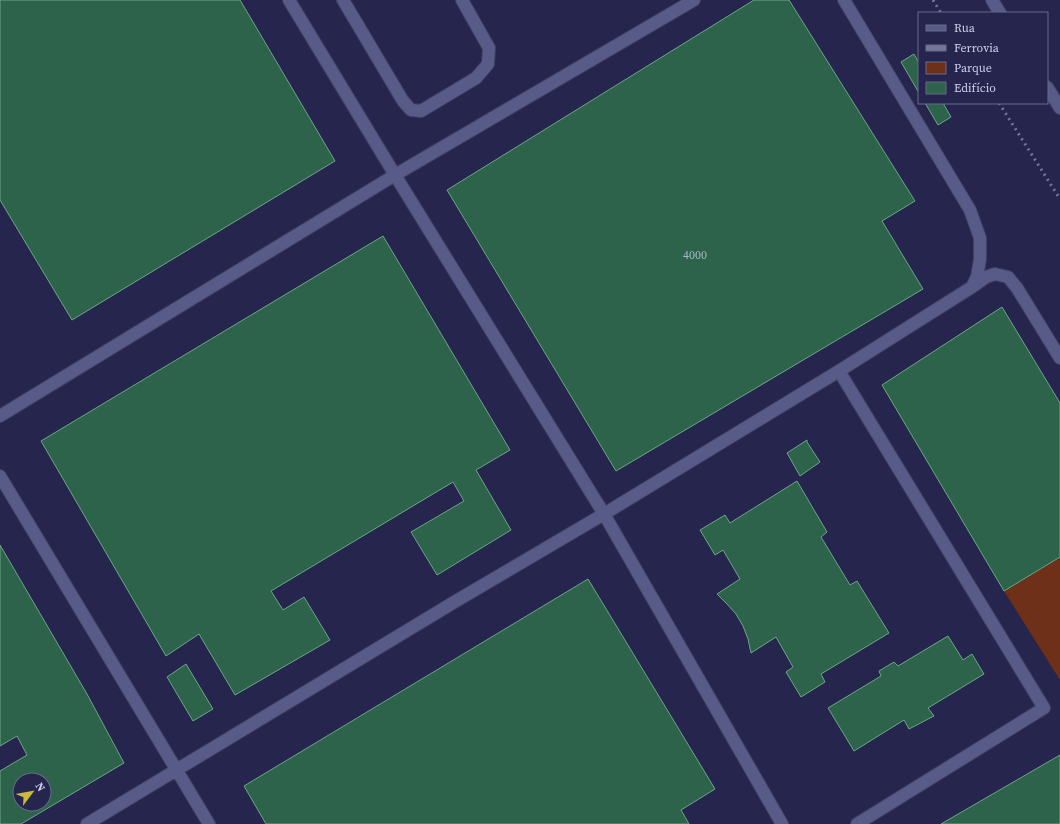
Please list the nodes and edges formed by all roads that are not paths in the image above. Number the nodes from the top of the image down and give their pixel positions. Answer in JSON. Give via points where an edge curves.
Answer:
{"nodes":[{"id":1,"x":289,"y":0,"type":"edge"},
{"id":2,"x":343,"y":0,"type":"edge"},
{"id":3,"x":462,"y":0,"type":"edge"},
{"id":4,"x":694,"y":0,"type":"edge"},
{"id":5,"x":844,"y":0,"type":"edge"},
{"id":6,"x":992,"y":0,"type":"edge"},
{"id":7,"x":999,"y":12,"type":"edge"},
{"id":8,"x":1048,"y":89,"type":"edge"},
{"id":9,"x":1060,"y":108,"type":"edge"},
{"id":10,"x":395,"y":176,"type":"junction"},
{"id":11,"x":972,"y":287,"type":"junction"},
{"id":12,"x":1060,"y":358,"type":"edge"},
{"id":13,"x":840,"y":371,"type":"junction"},
{"id":14,"x":0,"y":416,"type":"edge"},
{"id":15,"x":0,"y":476,"type":"edge"},
{"id":16,"x":604,"y":514,"type":"junction"},
{"id":17,"x":176,"y":770,"type":"junction"},
{"id":18,"x":87,"y":824,"type":"edge"},
{"id":19,"x":209,"y":824,"type":"edge"},
{"id":20,"x":782,"y":824,"type":"edge"},
{"id":21,"x":857,"y":824,"type":"edge"}],
"edges":[{"from":1,"to":10,"type":"lane"},
{"from":2,"to":3,"type":"lane","via":[[403,101],[411,110],[421,111],[476,78],[488,64],[489,48]]},
{"from":4,"to":10,"type":"lane"},
{"from":5,"to":11,"type":"lane","via":[[970,210],[980,238],[980,259],[977,277]]},
{"from":6,"to":7,"type":"lane"},
{"from":8,"to":9,"type":"lane"},
{"from":10,"to":14,"type":"lane"},
{"from":10,"to":16,"type":"lane"},
{"from":11,"to":12,"type":"lane","via":[[995,274],[1008,277]]},
{"from":11,"to":13,"type":"lane"},
{"from":13,"to":16,"type":"lane"},
{"from":13,"to":21,"type":"lane","via":[[1044,708]]},
{"from":15,"to":17,"type":"lane"},
{"from":16,"to":17,"type":"lane"},
{"from":16,"to":20,"type":"lane"},
{"from":17,"to":18,"type":"lane"},
{"from":17,"to":19,"type":"lane"}]}
